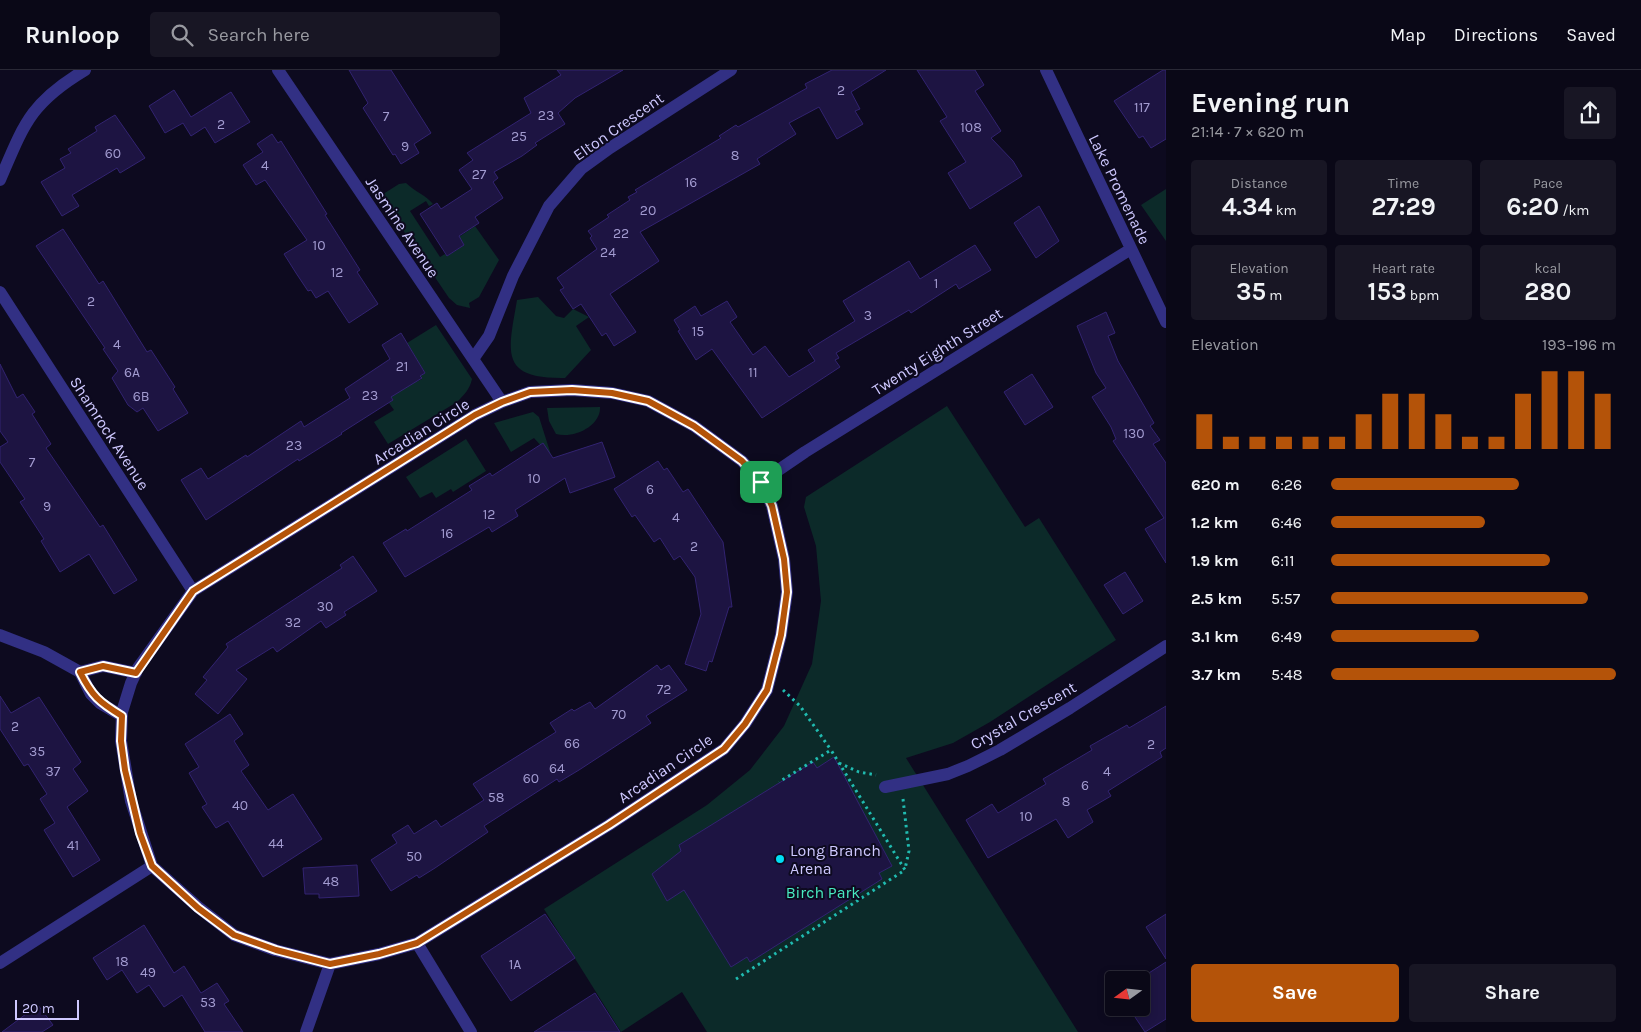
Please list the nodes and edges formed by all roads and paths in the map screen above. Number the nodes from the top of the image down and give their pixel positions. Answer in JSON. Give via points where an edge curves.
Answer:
{"nodes":[{"id":1,"x":85,"y":70,"type":"edge"},
{"id":2,"x":278,"y":70,"type":"edge"},
{"id":3,"x":731,"y":70,"type":"edge"},
{"id":4,"x":1046,"y":70,"type":"edge"},
{"id":5,"x":0,"y":180,"type":"edge"},
{"id":6,"x":1131,"y":249,"type":"junction"},
{"id":7,"x":0,"y":292,"type":"edge"},
{"id":8,"x":1166,"y":322,"type":"edge"},
{"id":9,"x":473,"y":360,"type":"junction"},
{"id":10,"x":502,"y":402,"type":"junction"},
{"id":11,"x":761,"y":482,"type":"junction"},
{"id":12,"x":193,"y":591,"type":"junction"},
{"id":13,"x":0,"y":635,"type":"edge"},
{"id":14,"x":1166,"y":646,"type":"edge"},
{"id":15,"x":80,"y":672,"type":"junction"},
{"id":16,"x":136,"y":673,"type":"junction"},
{"id":17,"x":771,"y":678,"type":"junction"},
{"id":18,"x":122,"y":716,"type":"junction"},
{"id":19,"x":831,"y":750,"type":"junction"},
{"id":20,"x":839,"y":763,"type":"junction"},
{"id":21,"x":779,"y":782,"type":"dead end"},
{"id":22,"x":900,"y":784,"type":"junction"},
{"id":23,"x":885,"y":787,"type":"joint"},
{"id":24,"x":152,"y":866,"type":"junction"},
{"id":25,"x":905,"y":870,"type":"junction"},
{"id":26,"x":417,"y":943,"type":"junction"},
{"id":27,"x":0,"y":963,"type":"edge"},
{"id":28,"x":330,"y":964,"type":"junction"},
{"id":29,"x":736,"y":979,"type":"dead end"},
{"id":30,"x":306,"y":1032,"type":"edge"},
{"id":31,"x":471,"y":1032,"type":"edge"}],
"edges":[{"from":1,"to":5,"type":"street","via":[[44,99],[24,124]]},
{"from":2,"to":9,"type":"street","name":"Jasmine Avenue"},
{"from":3,"to":9,"type":"street","name":"Elton Crescent","via":[[581,169],[548,206],[513,276],[489,336]]},
{"from":4,"to":6,"type":"street","name":"Lake Promenade"},
{"from":6,"to":8,"type":"street","name":"Lake Promenade"},
{"from":6,"to":11,"type":"street","name":"Twenty Eighth Street"},
{"from":7,"to":12,"type":"street","name":"Shamrock Avenue"},
{"from":9,"to":10,"type":"street","name":"Jasmine Avenue"},
{"from":10,"to":11,"type":"street","name":"Arcadian Circle","via":[[530,392],[572,390],[612,393],[648,401],[694,426],[742,461]]},
{"from":10,"to":12,"type":"street","name":"Arcadian Circle","via":[[475,415]]},
{"from":11,"to":17,"type":"street","name":"Arcadian Circle","via":[[772,506],[784,559],[787,592]]},
{"from":12,"to":16,"type":"street","name":"Arcadian Circle"},
{"from":13,"to":15,"type":"street","via":[[44,652]]},
{"from":14,"to":22,"type":"street","name":"Crystal Crescent","via":[[1000,750],[948,774]]},
{"from":15,"to":16,"type":"street","via":[[103,666]]},
{"from":15,"to":18,"type":"street","via":[[96,698]]},
{"from":16,"to":18,"type":"street","name":"Arcadian Circle"},
{"from":17,"to":19,"type":"path","via":[[800,706]]},
{"from":17,"to":26,"type":"street","name":"Arcadian Circle","via":[[745,724],[724,749],[609,825]]},
{"from":18,"to":24,"type":"street","name":"Arcadian Circle","via":[[125,770],[140,833]]},
{"from":19,"to":20,"type":"path"},
{"from":19,"to":21,"type":"path"},
{"from":20,"to":23,"type":"path","via":[[875,775]]},
{"from":20,"to":25,"type":"path"},
{"from":22,"to":23,"type":"street","name":"Crystal Crescent"},
{"from":22,"to":25,"type":"path","via":[[908,851]]},
{"from":24,"to":27,"type":"street"},
{"from":24,"to":28,"type":"street","name":"Arcadian Circle","via":[[198,908],[234,935]]},
{"from":25,"to":29,"type":"path"},
{"from":26,"to":28,"type":"street","name":"Arcadian Circle"},
{"from":26,"to":31,"type":"street"},
{"from":28,"to":30,"type":"street"}]}
